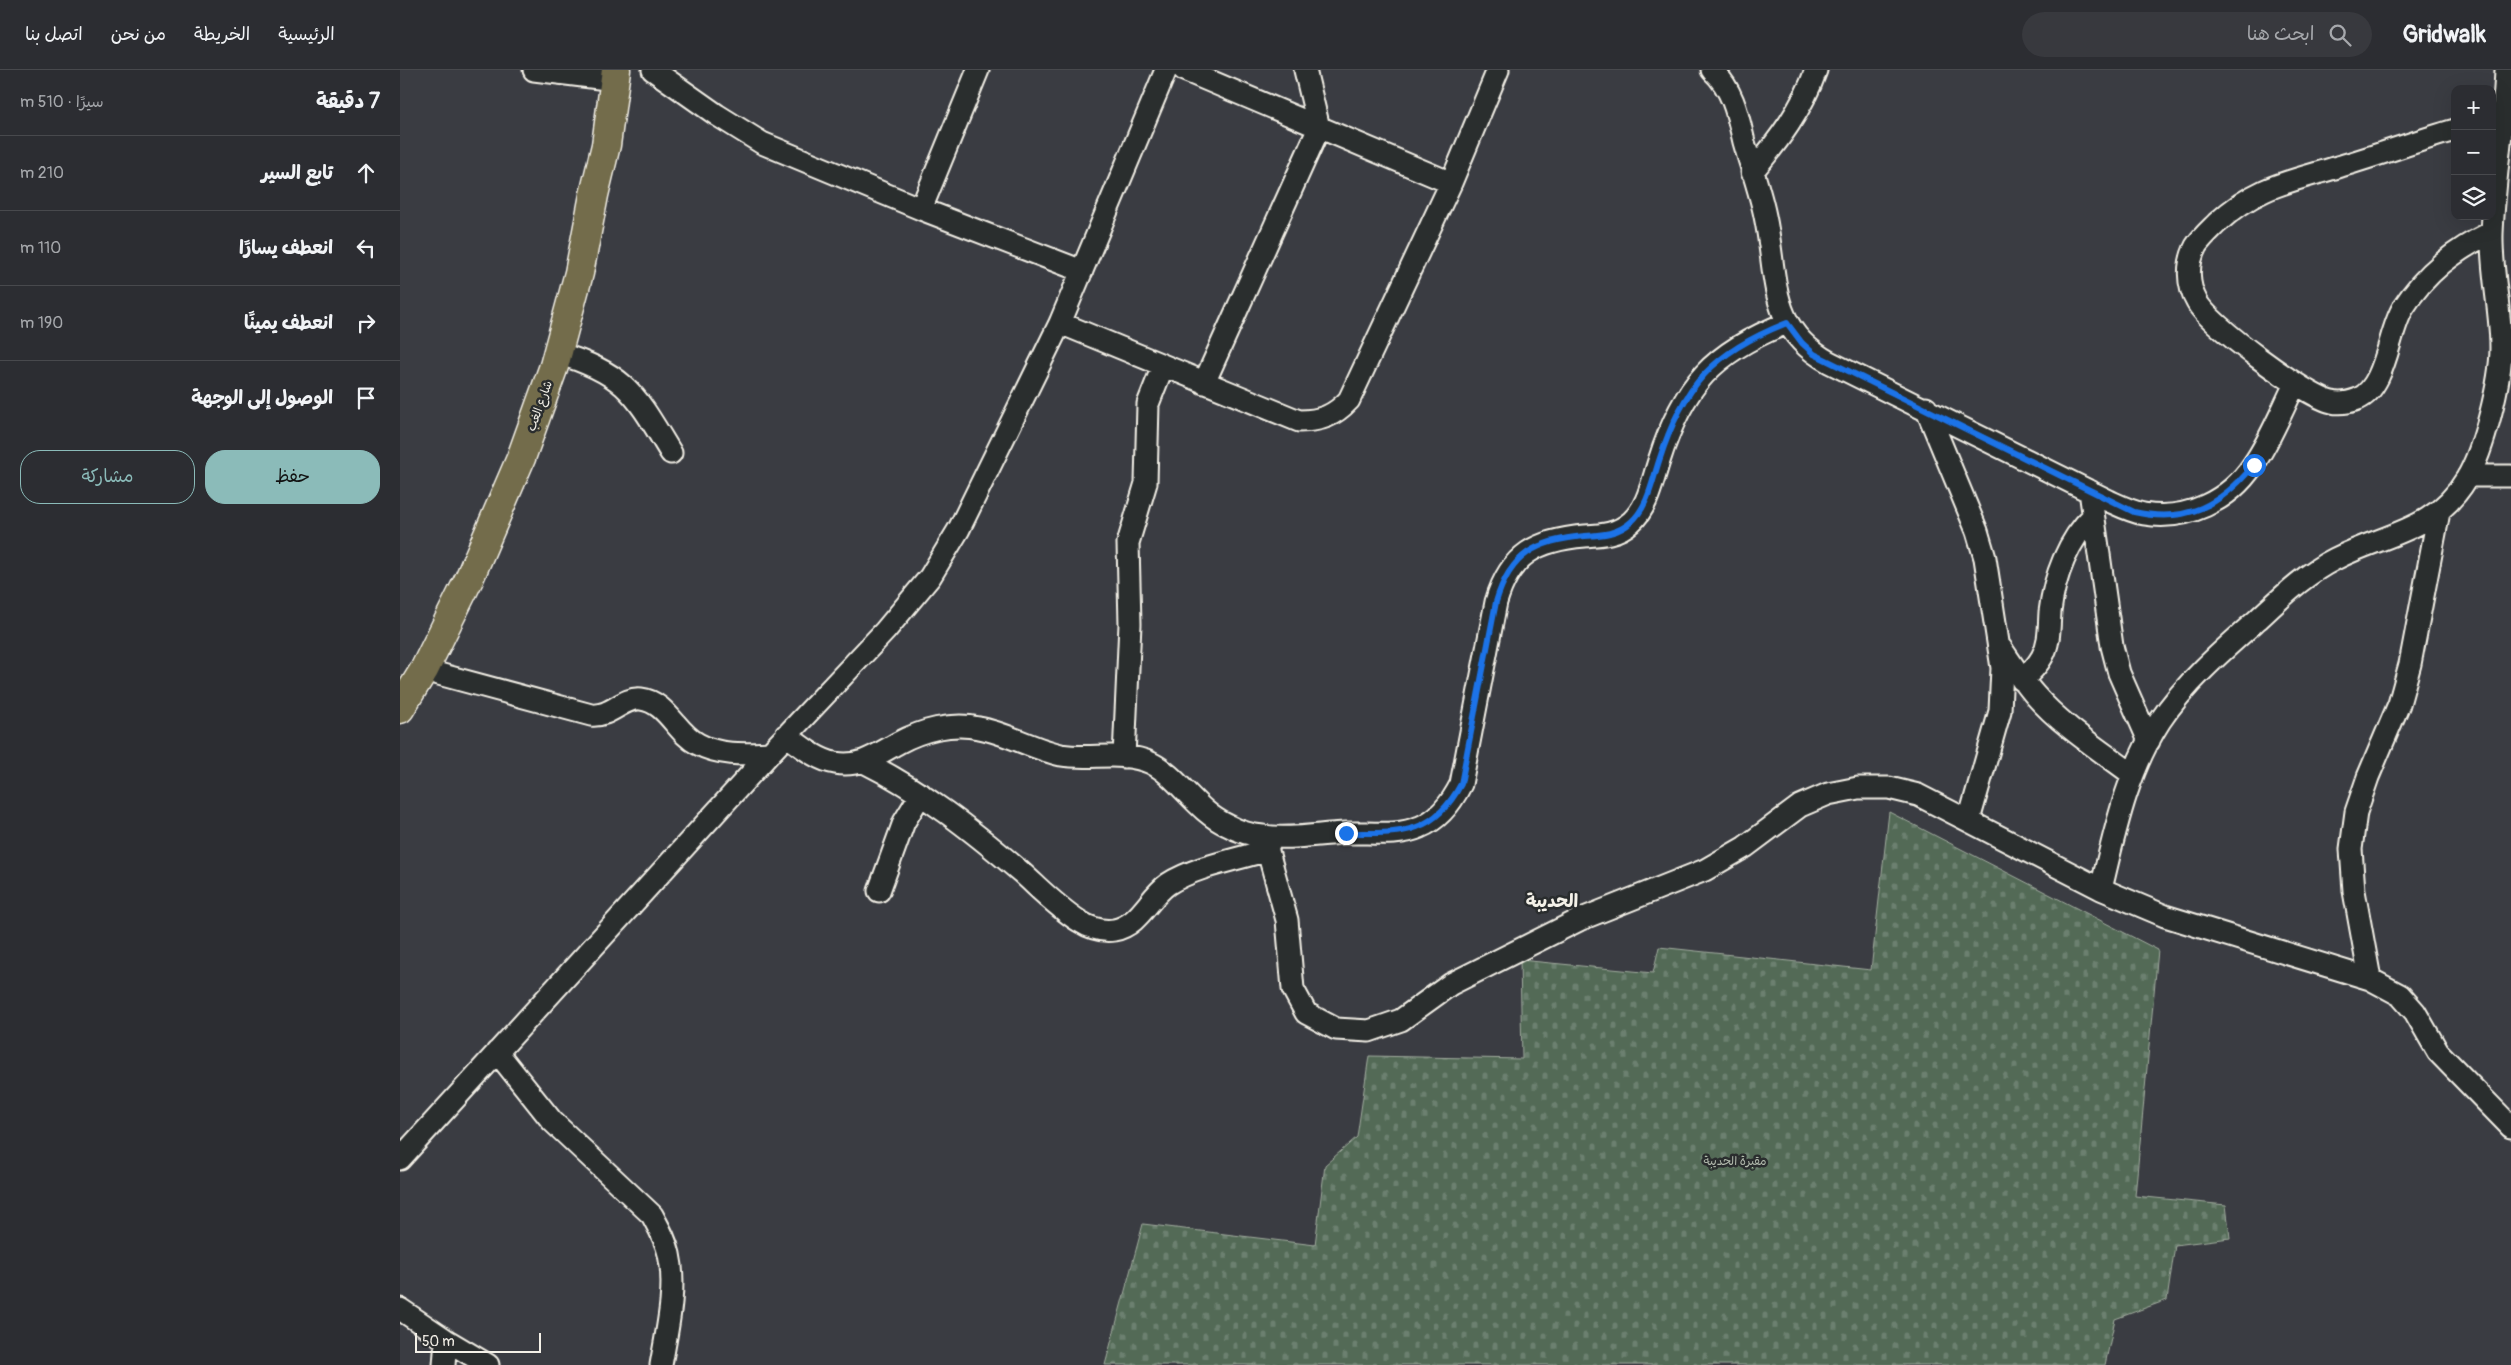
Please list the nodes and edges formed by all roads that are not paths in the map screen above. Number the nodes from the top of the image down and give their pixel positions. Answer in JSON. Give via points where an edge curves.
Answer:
{"nodes":[{"id":1,"x":534,"y":70,"type":"edge"},
{"id":2,"x":653,"y":70,"type":"edge"},
{"id":3,"x":978,"y":70,"type":"edge"},
{"id":4,"x":1166,"y":70,"type":"edge"},
{"id":5,"x":1184,"y":70,"type":"edge"},
{"id":6,"x":1305,"y":70,"type":"edge"},
{"id":7,"x":1498,"y":70,"type":"edge"},
{"id":8,"x":1712,"y":70,"type":"edge"},
{"id":9,"x":1816,"y":70,"type":"edge"},
{"id":10,"x":2506,"y":70,"type":"edge"},
{"id":11,"x":615,"y":73,"type":"edge"},
{"id":12,"x":2498,"y":117,"type":"edge"},
{"id":13,"x":1319,"y":128,"type":"junction"},
{"id":14,"x":2451,"y":131,"type":"edge"},
{"id":15,"x":1752,"y":172,"type":"junction"},
{"id":16,"x":1451,"y":183,"type":"junction"},
{"id":17,"x":921,"y":209,"type":"junction"},
{"id":18,"x":2492,"y":232,"type":"junction"},
{"id":19,"x":1082,"y":271,"type":"junction"},
{"id":20,"x":1060,"y":323,"type":"junction"},
{"id":21,"x":1787,"y":323,"type":"junction"},
{"id":22,"x":557,"y":354,"type":"junction"},
{"id":23,"x":1163,"y":366,"type":"junction"},
{"id":24,"x":1204,"y":383,"type":"junction"},
{"id":25,"x":2295,"y":384,"type":"junction"},
{"id":26,"x":1926,"y":408,"type":"junction"},
{"id":27,"x":671,"y":453,"type":"dead end"},
{"id":28,"x":2468,"y":476,"type":"junction"},
{"id":29,"x":2511,"y":476,"type":"edge"},
{"id":30,"x":2090,"y":491,"type":"junction"},
{"id":31,"x":2439,"y":512,"type":"junction"},
{"id":32,"x":2093,"y":516,"type":"junction"},
{"id":33,"x":1999,"y":643,"type":"junction"},
{"id":34,"x":424,"y":670,"type":"junction"},
{"id":35,"x":2022,"y":680,"type":"junction"},
{"id":36,"x":400,"y":709,"type":"edge"},
{"id":37,"x":786,"y":736,"type":"junction"},
{"id":38,"x":2149,"y":741,"type":"junction"},
{"id":39,"x":770,"y":753,"type":"junction"},
{"id":40,"x":1124,"y":757,"type":"junction"},
{"id":41,"x":864,"y":762,"type":"junction"},
{"id":42,"x":2132,"y":775,"type":"junction"},
{"id":43,"x":920,"y":794,"type":"junction"},
{"id":44,"x":1969,"y":820,"type":"junction"},
{"id":45,"x":1266,"y":843,"type":"junction"},
{"id":46,"x":2101,"y":889,"type":"junction"},
{"id":47,"x":879,"y":891,"type":"dead end"},
{"id":48,"x":2370,"y":979,"type":"junction"},
{"id":49,"x":497,"y":1052,"type":"junction"},
{"id":50,"x":2511,"y":1127,"type":"edge"},
{"id":51,"x":404,"y":1154,"type":"edge"},
{"id":52,"x":400,"y":1173,"type":"edge"},
{"id":53,"x":400,"y":1309,"type":"edge"},
{"id":54,"x":446,"y":1340,"type":"junction"},
{"id":55,"x":444,"y":1365,"type":"edge"},
{"id":56,"x":488,"y":1365,"type":"edge"},
{"id":57,"x":661,"y":1365,"type":"edge"}],
"edges":[{"from":1,"to":11,"type":"street"},
{"from":2,"to":17,"type":"street","via":[[762,143]]},
{"from":3,"to":17,"type":"street"},
{"from":4,"to":19,"type":"street"},
{"from":5,"to":13,"type":"street"},
{"from":6,"to":13,"type":"street"},
{"from":7,"to":16,"type":"street"},
{"from":8,"to":15,"type":"street","via":[[1727,88],[1735,105]]},
{"from":9,"to":15,"type":"street","via":[[1793,121]]},
{"from":10,"to":12,"type":"street"},
{"from":11,"to":22,"type":"main road","name":"شارع الغب","via":[[606,146]]},
{"from":12,"to":18,"type":"street"},
{"from":13,"to":16,"type":"street"},
{"from":13,"to":24,"type":"street"},
{"from":14,"to":25,"type":"street","via":[[2290,179],[2253,196],[2229,212],[2196,246],[2190,264],[2190,284],[2197,302],[2225,330]]},
{"from":15,"to":21,"type":"street","via":[[1766,220],[1778,300]]},
{"from":16,"to":24,"type":"street","via":[[1349,400],[1339,410],[1320,420],[1299,421]]},
{"from":17,"to":19,"type":"street"},
{"from":18,"to":25,"type":"street","via":[[2465,245],[2440,263],[2419,285],[2402,310],[2378,379],[2360,398],[2332,402]]},
{"from":18,"to":28,"type":"street","via":[[2500,357],[2487,430]]},
{"from":19,"to":20,"type":"street"},
{"from":20,"to":23,"type":"street"},
{"from":20,"to":37,"type":"street","via":[[959,529],[930,577],[885,631]]},
{"from":21,"to":26,"type":"street","via":[[1814,354]]},
{"from":21,"to":45,"type":"street","via":[[1736,346],[1698,381],[1669,428],[1644,505],[1630,524],[1608,534],[1555,540],[1538,546],[1510,569],[1496,602],[1461,784],[1452,802],[1438,816],[1421,827],[1401,833]]},
{"from":22,"to":27,"type":"street","via":[[596,366],[622,382]]},
{"from":22,"to":34,"type":"main road","name":"شارع الغب","via":[[521,458],[469,579]]},
{"from":23,"to":24,"type":"street"},
{"from":23,"to":40,"type":"street","via":[[1148,404],[1146,483],[1128,543],[1130,624]]},
{"from":25,"to":30,"type":"street","via":[[2254,465],[2237,486],[2214,502],[2189,512],[2161,516],[2134,512]]},
{"from":26,"to":30,"type":"street"},
{"from":26,"to":33,"type":"street","via":[[1980,540]]},
{"from":28,"to":29,"type":"street"},
{"from":28,"to":31,"type":"street"},
{"from":30,"to":32,"type":"street"},
{"from":31,"to":38,"type":"street","via":[[2401,534],[2335,559],[2300,582],[2189,686],[2161,720]]},
{"from":31,"to":48,"type":"street","via":[[2410,664],[2399,704],[2356,812],[2351,849],[2354,891]]},
{"from":32,"to":35,"type":"street","via":[[2078,531],[2069,548],[2054,592],[2048,638],[2042,655]]},
{"from":32,"to":38,"type":"street","via":[[2112,646]]},
{"from":33,"to":35,"type":"street"},
{"from":33,"to":44,"type":"street","via":[[2002,668],[2000,712]]},
{"from":34,"to":36,"type":"main road","name":"شارع الغب"},
{"from":34,"to":39,"type":"street","via":[[591,715],[608,714],[629,701],[640,699],[656,704],[680,731],[698,744],[734,754]]},
{"from":35,"to":42,"type":"street","via":[[2058,718]]},
{"from":37,"to":39,"type":"street"},
{"from":37,"to":41,"type":"street","via":[[822,759],[850,764]]},
{"from":38,"to":42,"type":"street"},
{"from":39,"to":49,"type":"street"},
{"from":40,"to":41,"type":"street","via":[[1064,755],[978,728],[957,726],[918,734]]},
{"from":40,"to":45,"type":"street","via":[[1152,764],[1210,816]]},
{"from":41,"to":43,"type":"street"},
{"from":42,"to":46,"type":"street"},
{"from":43,"to":45,"type":"street","via":[[1021,872],[1079,922],[1103,930],[1128,925],[1168,884]]},
{"from":43,"to":47,"type":"street","via":[[904,822]]},
{"from":44,"to":45,"type":"street","via":[[1918,795],[1888,788],[1858,788],[1828,794],[1800,806],[1745,847],[1705,870],[1579,920],[1451,984],[1401,1020],[1369,1031],[1336,1029],[1306,1013],[1293,989],[1287,920]]},
{"from":44,"to":46,"type":"street"},
{"from":46,"to":48,"type":"street","via":[[2165,916]]},
{"from":48,"to":50,"type":"street","via":[[2400,996],[2415,1012],[2438,1052]]},
{"from":49,"to":51,"type":"street"},
{"from":49,"to":57,"type":"street","via":[[552,1120],[652,1216],[663,1235],[669,1254],[671,1279],[669,1319]]},
{"from":51,"to":52,"type":"street"},
{"from":53,"to":54,"type":"street"},
{"from":54,"to":55,"type":"street"},
{"from":54,"to":56,"type":"street"}]}
